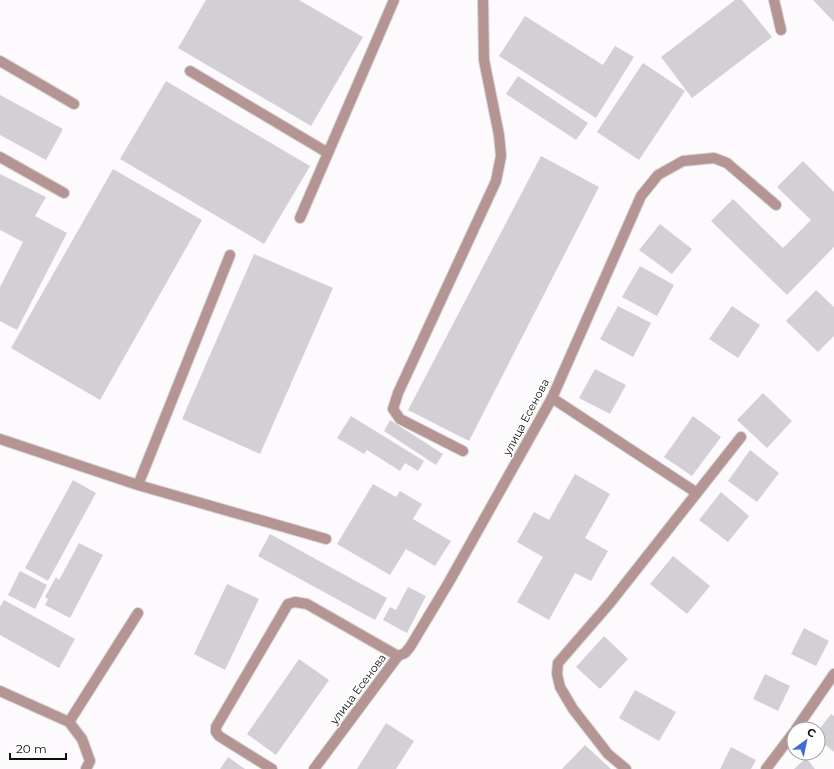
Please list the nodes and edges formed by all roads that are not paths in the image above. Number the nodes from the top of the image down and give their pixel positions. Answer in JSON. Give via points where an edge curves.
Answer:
{"nodes":[{"id":1,"x":394,"y":0,"type":"edge"},
{"id":2,"x":483,"y":0,"type":"edge"},
{"id":3,"x":774,"y":0,"type":"edge"},
{"id":4,"x":781,"y":30,"type":"dead end"},
{"id":5,"x":0,"y":62,"type":"edge"},
{"id":6,"x":190,"y":71,"type":"dead end"},
{"id":7,"x":74,"y":104,"type":"dead end"},
{"id":8,"x":328,"y":153,"type":"junction"},
{"id":9,"x":0,"y":157,"type":"edge"},
{"id":10,"x":64,"y":193,"type":"dead end"},
{"id":11,"x":776,"y":205,"type":"dead end"},
{"id":12,"x":300,"y":218,"type":"dead end"},
{"id":13,"x":230,"y":255,"type":"dead end"},
{"id":14,"x":552,"y":398,"type":"junction"},
{"id":15,"x":741,"y":437,"type":"dead end"},
{"id":16,"x":0,"y":439,"type":"edge"},
{"id":17,"x":463,"y":451,"type":"dead end"},
{"id":18,"x":138,"y":485,"type":"junction"},
{"id":19,"x":697,"y":493,"type":"junction"},
{"id":20,"x":326,"y":539,"type":"dead end"},
{"id":21,"x":138,"y":613,"type":"dead end"},
{"id":22,"x":398,"y":656,"type":"junction"},
{"id":23,"x":834,"y":674,"type":"edge"},
{"id":24,"x":0,"y":691,"type":"edge"},
{"id":25,"x":802,"y":721,"type":"edge"},
{"id":26,"x":69,"y":722,"type":"junction"},
{"id":27,"x":786,"y":743,"type":"edge"},
{"id":28,"x":86,"y":769,"type":"edge"},
{"id":29,"x":272,"y":769,"type":"edge"},
{"id":30,"x":314,"y":769,"type":"edge"},
{"id":31,"x":626,"y":769,"type":"edge"},
{"id":32,"x":766,"y":769,"type":"edge"}],
"edges":[{"from":1,"to":8,"type":"street"},
{"from":2,"to":17,"type":"street","via":[[484,60],[501,156],[496,181],[398,393],[393,409],[400,419]]},
{"from":3,"to":4,"type":"street"},
{"from":5,"to":7,"type":"street"},
{"from":6,"to":8,"type":"street"},
{"from":8,"to":12,"type":"street"},
{"from":9,"to":10,"type":"street"},
{"from":11,"to":14,"type":"street","name":"улица Есенова","via":[[727,163],[714,158],[683,162],[658,175],[641,196]]},
{"from":13,"to":18,"type":"street"},
{"from":14,"to":19,"type":"street"},
{"from":14,"to":22,"type":"street","name":"улица Есенова","via":[[414,641]]},
{"from":15,"to":19,"type":"street"},
{"from":16,"to":18,"type":"street"},
{"from":18,"to":20,"type":"street"},
{"from":19,"to":31,"type":"street","via":[[558,663],[560,687],[573,709],[608,754]]},
{"from":21,"to":26,"type":"street"},
{"from":22,"to":29,"type":"street","via":[[307,604],[288,604],[216,727],[219,736]]},
{"from":22,"to":30,"type":"street","name":"улица Есенова"},
{"from":23,"to":25,"type":"street"},
{"from":24,"to":26,"type":"street"},
{"from":26,"to":28,"type":"street","via":[[82,739],[90,762]]},
{"from":27,"to":32,"type":"street"}]}
